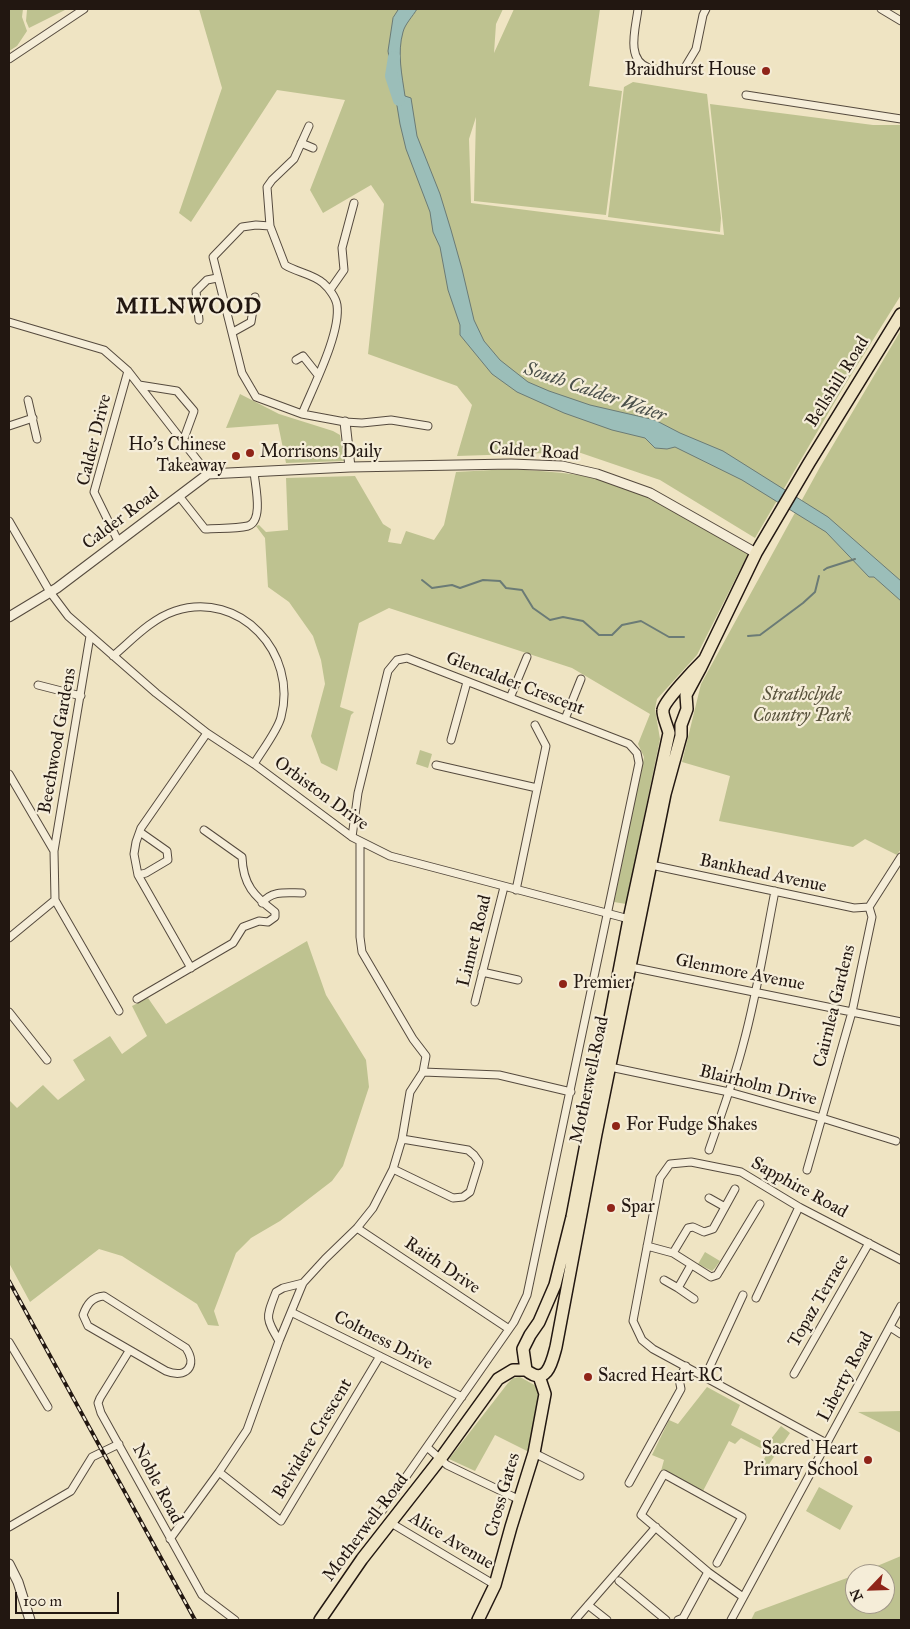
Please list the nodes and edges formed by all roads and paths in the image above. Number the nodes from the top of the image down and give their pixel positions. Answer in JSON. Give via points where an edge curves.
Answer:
{"nodes":[{"id":1,"x":84,"y":9,"type":"edge"},
{"id":2,"x":638,"y":9,"type":"edge"},
{"id":3,"x":706,"y":9,"type":"edge"},
{"id":4,"x":881,"y":9,"type":"edge"},
{"id":5,"x":901,"y":20,"type":"edge"},
{"id":6,"x":9,"y":59,"type":"edge"},
{"id":7,"x":746,"y":95,"type":"dead end"},
{"id":8,"x":901,"y":119,"type":"edge"},
{"id":9,"x":309,"y":126,"type":"dead end"},
{"id":10,"x":301,"y":143,"type":"junction"},
{"id":11,"x":313,"y":148,"type":"dead end"},
{"id":12,"x":354,"y":203,"type":"dead end"},
{"id":13,"x":270,"y":226,"type":"junction"},
{"id":14,"x":218,"y":278,"type":"junction"},
{"id":15,"x":330,"y":290,"type":"junction"},
{"id":16,"x":255,"y":297,"type":"dead end"},
{"id":17,"x":901,"y":314,"type":"edge"},
{"id":18,"x":199,"y":320,"type":"dead end"},
{"id":19,"x":9,"y":322,"type":"edge"},
{"id":20,"x":233,"y":332,"type":"junction"},
{"id":21,"x":301,"y":348,"type":"dead end"},
{"id":22,"x":128,"y":371,"type":"junction"},
{"id":23,"x":318,"y":375,"type":"junction"},
{"id":24,"x":139,"y":385,"type":"junction"},
{"id":25,"x":28,"y":400,"type":"dead end"},
{"id":26,"x":302,"y":414,"type":"junction"},
{"id":27,"x":33,"y":418,"type":"junction"},
{"id":28,"x":345,"y":422,"type":"junction"},
{"id":29,"x":9,"y":426,"type":"edge"},
{"id":30,"x":428,"y":426,"type":"dead end"},
{"id":31,"x":36,"y":439,"type":"dead end"},
{"id":32,"x":182,"y":441,"type":"junction"},
{"id":33,"x":350,"y":467,"type":"junction"},
{"id":34,"x":254,"y":472,"type":"junction"},
{"id":35,"x":208,"y":474,"type":"junction"},
{"id":36,"x":179,"y":496,"type":"junction"},
{"id":37,"x":9,"y":521,"type":"edge"},
{"id":38,"x":118,"y":541,"type":"junction"},
{"id":39,"x":756,"y":553,"type":"junction"},
{"id":40,"x":50,"y":592,"type":"junction"},
{"id":41,"x":9,"y":617,"type":"edge"},
{"id":42,"x":90,"y":636,"type":"junction"},
{"id":43,"x":113,"y":656,"type":"junction"},
{"id":44,"x":527,"y":658,"type":"dead end"},
{"id":45,"x":704,"y":660,"type":"junction"},
{"id":46,"x":581,"y":679,"type":"dead end"},
{"id":47,"x":467,"y":682,"type":"junction"},
{"id":48,"x":38,"y":685,"type":"dead end"},
{"id":49,"x":81,"y":696,"type":"junction"},
{"id":50,"x":510,"y":698,"type":"junction"},
{"id":51,"x":669,"y":700,"type":"junction"},
{"id":52,"x":686,"y":705,"type":"junction"},
{"id":53,"x":565,"y":719,"type":"junction"},
{"id":54,"x":666,"y":719,"type":"junction"},
{"id":55,"x":682,"y":720,"type":"junction"},
{"id":56,"x":535,"y":725,"type":"dead end"},
{"id":57,"x":207,"y":733,"type":"junction"},
{"id":58,"x":451,"y":740,"type":"dead end"},
{"id":59,"x":254,"y":764,"type":"junction"},
{"id":60,"x":436,"y":765,"type":"dead end"},
{"id":61,"x":9,"y":774,"type":"edge"},
{"id":62,"x":537,"y":788,"type":"junction"},
{"id":63,"x":204,"y":830,"type":"dead end"},
{"id":64,"x":140,"y":832,"type":"junction"},
{"id":65,"x":352,"y":837,"type":"junction"},
{"id":66,"x":360,"y":842,"type":"junction"},
{"id":67,"x":54,"y":851,"type":"junction"},
{"id":68,"x":901,"y":857,"type":"edge"},
{"id":69,"x":651,"y":865,"type":"junction"},
{"id":70,"x":138,"y":876,"type":"junction"},
{"id":71,"x":504,"y":887,"type":"junction"},
{"id":72,"x":516,"y":890,"type":"junction"},
{"id":73,"x":775,"y":891,"type":"junction"},
{"id":74,"x":302,"y":892,"type":"dead end"},
{"id":75,"x":56,"y":900,"type":"junction"},
{"id":76,"x":262,"y":903,"type":"junction"},
{"id":77,"x":869,"y":908,"type":"junction"},
{"id":78,"x":609,"y":914,"type":"junction"},
{"id":79,"x":629,"y":919,"type":"junction"},
{"id":80,"x":9,"y":938,"type":"edge"},
{"id":81,"x":631,"y":967,"type":"junction"},
{"id":82,"x":191,"y":968,"type":"junction"},
{"id":83,"x":482,"y":972,"type":"junction"},
{"id":84,"x":518,"y":980,"type":"dead end"},
{"id":85,"x":756,"y":993,"type":"junction"},
{"id":86,"x":137,"y":999,"type":"dead end"},
{"id":87,"x":475,"y":1002,"type":"dead end"},
{"id":88,"x":118,"y":1011,"type":"dead end"},
{"id":89,"x":9,"y":1012,"type":"edge"},
{"id":90,"x":852,"y":1012,"type":"junction"},
{"id":91,"x":901,"y":1022,"type":"edge"},
{"id":92,"x":47,"y":1060,"type":"dead end"},
{"id":93,"x":610,"y":1067,"type":"junction"},
{"id":94,"x":423,"y":1072,"type":"junction"},
{"id":95,"x":571,"y":1092,"type":"junction"},
{"id":96,"x":729,"y":1092,"type":"junction"},
{"id":97,"x":822,"y":1118,"type":"junction"},
{"id":98,"x":402,"y":1139,"type":"junction"},
{"id":99,"x":896,"y":1141,"type":"dead end"},
{"id":100,"x":709,"y":1150,"type":"dead end"},
{"id":101,"x":393,"y":1169,"type":"junction"},
{"id":102,"x":807,"y":1170,"type":"dead end"},
{"id":103,"x":735,"y":1189,"type":"dead end"},
{"id":104,"x":710,"y":1198,"type":"dead end"},
{"id":105,"x":760,"y":1204,"type":"dead end"},
{"id":106,"x":725,"y":1206,"type":"junction"},
{"id":107,"x":799,"y":1207,"type":"junction"},
{"id":108,"x":357,"y":1228,"type":"junction"},
{"id":109,"x":869,"y":1243,"type":"junction"},
{"id":110,"x":647,"y":1246,"type":"junction"},
{"id":111,"x":673,"y":1254,"type":"junction"},
{"id":112,"x":901,"y":1260,"type":"edge"},
{"id":113,"x":691,"y":1266,"type":"junction"},
{"id":114,"x":664,"y":1280,"type":"dead end"},
{"id":115,"x":303,"y":1283,"type":"junction"},
{"id":116,"x":678,"y":1288,"type":"junction"},
{"id":117,"x":743,"y":1295,"type":"dead end"},
{"id":118,"x":756,"y":1298,"type":"dead end"},
{"id":119,"x":694,"y":1299,"type":"dead end"},
{"id":120,"x":901,"y":1306,"type":"edge"},
{"id":121,"x":291,"y":1312,"type":"junction"},
{"id":122,"x":539,"y":1322,"type":"junction"},
{"id":123,"x":890,"y":1327,"type":"junction"},
{"id":124,"x":509,"y":1329,"type":"junction"},
{"id":125,"x":560,"y":1330,"type":"junction"},
{"id":126,"x":901,"y":1334,"type":"edge"},
{"id":127,"x":279,"y":1341,"type":"junction"},
{"id":128,"x":10,"y":1348,"type":"edge"},
{"id":129,"x":129,"y":1351,"type":"junction"},
{"id":130,"x":380,"y":1356,"type":"junction"},
{"id":131,"x":686,"y":1366,"type":"junction"},
{"id":132,"x":526,"y":1370,"type":"junction"},
{"id":133,"x":794,"y":1374,"type":"dead end"},
{"id":134,"x":539,"y":1376,"type":"junction"},
{"id":135,"x":705,"y":1377,"type":"junction"},
{"id":136,"x":462,"y":1397,"type":"junction"},
{"id":137,"x":48,"y":1407,"type":"dead end"},
{"id":138,"x":119,"y":1444,"type":"junction"},
{"id":139,"x":828,"y":1444,"type":"junction"},
{"id":140,"x":427,"y":1446,"type":"junction"},
{"id":141,"x":534,"y":1453,"type":"junction"},
{"id":142,"x":441,"y":1458,"type":"junction"},
{"id":143,"x":219,"y":1472,"type":"junction"},
{"id":144,"x":580,"y":1476,"type":"dead end"},
{"id":145,"x":629,"y":1483,"type":"dead end"},
{"id":146,"x":520,"y":1500,"type":"junction"},
{"id":147,"x":382,"y":1510,"type":"dead end"},
{"id":148,"x":391,"y":1523,"type":"junction"},
{"id":149,"x":656,"y":1526,"type":"junction"},
{"id":150,"x":9,"y":1527,"type":"edge"},
{"id":151,"x":170,"y":1539,"type":"junction"},
{"id":152,"x":717,"y":1563,"type":"dead end"},
{"id":153,"x":9,"y":1564,"type":"edge"},
{"id":154,"x":708,"y":1572,"type":"junction"},
{"id":155,"x":619,"y":1581,"type":"dead end"},
{"id":156,"x":495,"y":1585,"type":"junction"},
{"id":157,"x":742,"y":1597,"type":"junction"},
{"id":158,"x":588,"y":1605,"type":"junction"},
{"id":159,"x":30,"y":1620,"type":"edge"},
{"id":160,"x":235,"y":1620,"type":"edge"},
{"id":161,"x":320,"y":1620,"type":"edge"},
{"id":162,"x":478,"y":1620,"type":"edge"},
{"id":163,"x":575,"y":1620,"type":"edge"},
{"id":164,"x":607,"y":1620,"type":"edge"},
{"id":165,"x":666,"y":1620,"type":"edge"},
{"id":166,"x":678,"y":1620,"type":"edge"},
{"id":167,"x":731,"y":1620,"type":"edge"}],
"edges":[{"from":1,"to":6,"type":"street"},
{"from":2,"to":3,"type":"street","via":[[633,46],[637,59],[648,68],[684,70],[696,49]]},
{"from":4,"to":5,"type":"street"},
{"from":7,"to":8,"type":"street"},
{"from":9,"to":10,"type":"street"},
{"from":10,"to":11,"type":"street"},
{"from":10,"to":13,"type":"street","via":[[294,159],[267,187]]},
{"from":12,"to":15,"type":"street","via":[[342,248],[344,270]]},
{"from":13,"to":14,"type":"street","via":[[242,226],[214,257]]},
{"from":13,"to":15,"type":"street","via":[[285,265],[322,282]]},
{"from":14,"to":18,"type":"street","via":[[207,280],[196,291]]},
{"from":14,"to":20,"type":"street"},
{"from":15,"to":23,"type":"street","via":[[337,303],[338,315],[327,356]]},
{"from":16,"to":20,"type":"street","via":[[251,322]]},
{"from":17,"to":39,"type":"main road","name":"Bellshill Road"},
{"from":19,"to":22,"type":"street","via":[[104,350]]},
{"from":20,"to":26,"type":"street","via":[[242,373],[256,397]]},
{"from":21,"to":23,"type":"street","via":[[299,358]]},
{"from":22,"to":24,"type":"street"},
{"from":22,"to":38,"type":"street","name":"Calder Drive","via":[[94,492]]},
{"from":23,"to":26,"type":"street"},
{"from":24,"to":32,"type":"street"},
{"from":24,"to":32,"type":"street","via":[[177,391],[194,411]]},
{"from":25,"to":27,"type":"street"},
{"from":26,"to":28,"type":"street"},
{"from":27,"to":29,"type":"street"},
{"from":27,"to":31,"type":"street"},
{"from":28,"to":30,"type":"street","via":[[391,420]]},
{"from":28,"to":33,"type":"street"},
{"from":32,"to":35,"type":"street"},
{"from":33,"to":34,"type":"street","name":"Calder Road"},
{"from":33,"to":39,"type":"street","name":"Calder Road","via":[[562,466],[597,474],[650,493]]},
{"from":34,"to":35,"type":"street","name":"Calder Road"},
{"from":34,"to":36,"type":"street","via":[[258,512],[249,525],[205,529]]},
{"from":35,"to":36,"type":"street","name":"Calder Road"},
{"from":36,"to":38,"type":"street","name":"Calder Road"},
{"from":37,"to":40,"type":"street","name":"Orbiston Drive"},
{"from":38,"to":40,"type":"street","name":"Calder Road"},
{"from":39,"to":45,"type":"main road","name":"Bellshill Road"},
{"from":40,"to":41,"type":"street","name":"Calder Road"},
{"from":40,"to":42,"type":"street","name":"Orbiston Drive","via":[[68,616]]},
{"from":42,"to":43,"type":"street","name":"Orbiston Drive"},
{"from":42,"to":49,"type":"street","name":"Beechwood Gardens"},
{"from":43,"to":57,"type":"street","name":"Orbiston Drive"},
{"from":43,"to":59,"type":"street","via":[[162,617],[200,606],[230,612],[256,629],[274,652],[284,698],[281,719]]},
{"from":44,"to":50,"type":"street"},
{"from":45,"to":51,"type":"main road"},
{"from":45,"to":52,"type":"main road","name":"Bellshill Road","via":[[686,695]]},
{"from":46,"to":53,"type":"street"},
{"from":47,"to":50,"type":"street","name":"Glencalder Crescent"},
{"from":47,"to":58,"type":"street"},
{"from":47,"to":65,"type":"street","name":"Glencalder Crescent","via":[[407,658],[397,660],[388,671],[358,792]]},
{"from":48,"to":49,"type":"street"},
{"from":49,"to":67,"type":"street","name":"Beechwood Gardens"},
{"from":50,"to":53,"type":"street","name":"Glencalder Crescent"},
{"from":51,"to":52,"type":"main road","via":[[682,701]]},
{"from":51,"to":54,"type":"main road","via":[[662,712]]},
{"from":52,"to":55,"type":"main road"},
{"from":53,"to":78,"type":"street","name":"Glencalder Crescent","via":[[629,744],[639,763]]},
{"from":54,"to":55,"type":"main road","via":[[672,723]]},
{"from":54,"to":79,"type":"main road","name":"Motherwell Road","via":[[669,733]]},
{"from":55,"to":69,"type":"main road","name":"Motherwell Road"},
{"from":56,"to":62,"type":"street","via":[[546,746]]},
{"from":57,"to":59,"type":"street","name":"Orbiston Drive"},
{"from":57,"to":64,"type":"street"},
{"from":59,"to":65,"type":"street","name":"Orbiston Drive"},
{"from":60,"to":62,"type":"street"},
{"from":61,"to":67,"type":"street","name":"Beechwood Gardens"},
{"from":62,"to":72,"type":"street"},
{"from":63,"to":76,"type":"street","via":[[242,857],[246,884]]},
{"from":64,"to":70,"type":"street","via":[[134,858]]},
{"from":64,"to":70,"type":"street","via":[[167,851],[169,856],[168,860]]},
{"from":65,"to":66,"type":"street","name":"Orbiston Drive"},
{"from":66,"to":71,"type":"street","name":"Orbiston Drive","via":[[390,856]]},
{"from":66,"to":94,"type":"street","via":[[362,952],[426,1056]]},
{"from":67,"to":75,"type":"street","name":"Beechwood Gardens"},
{"from":68,"to":77,"type":"street"},
{"from":69,"to":73,"type":"street","name":"Bankhead Avenue"},
{"from":69,"to":81,"type":"main road","name":"Motherwell Road"},
{"from":70,"to":82,"type":"street"},
{"from":71,"to":72,"type":"street","name":"Orbiston Drive"},
{"from":71,"to":83,"type":"street","name":"Linnet Road"},
{"from":72,"to":78,"type":"street","name":"Orbiston Drive"},
{"from":73,"to":77,"type":"street","name":"Bankhead Avenue","via":[[854,908]]},
{"from":73,"to":85,"type":"street"},
{"from":74,"to":76,"type":"street","via":[[276,894]]},
{"from":75,"to":80,"type":"street"},
{"from":75,"to":88,"type":"street"},
{"from":76,"to":82,"type":"street","via":[[275,912],[272,920],[243,927],[233,943]]},
{"from":77,"to":90,"type":"street","name":"Cairnlea Gardens","via":[[872,917]]},
{"from":78,"to":79,"type":"street","name":"Orbiston Drive"},
{"from":78,"to":95,"type":"street","name":"Motherwell Road"},
{"from":79,"to":122,"type":"main road","name":"Motherwell Road","via":[[572,1217],[555,1285]]},
{"from":81,"to":85,"type":"street","name":"Glenmore Avenue"},
{"from":81,"to":93,"type":"main road","name":"Motherwell Road"},
{"from":82,"to":86,"type":"street"},
{"from":83,"to":84,"type":"street"},
{"from":83,"to":87,"type":"street","name":"Linnet Road"},
{"from":85,"to":90,"type":"street","name":"Glenmore Avenue"},
{"from":85,"to":96,"type":"street"},
{"from":89,"to":92,"type":"street"},
{"from":90,"to":91,"type":"street","name":"Glenmore Avenue"},
{"from":90,"to":97,"type":"street","name":"Cairnlea Gardens"},
{"from":93,"to":96,"type":"street","name":"Blairholm Drive"},
{"from":93,"to":125,"type":"main road","name":"Motherwell Road"},
{"from":94,"to":95,"type":"street","via":[[499,1075]]},
{"from":94,"to":98,"type":"street","via":[[410,1092]]},
{"from":95,"to":124,"type":"street","name":"Motherwell Road","via":[[527,1295]]},
{"from":96,"to":97,"type":"street","name":"Blairholm Drive"},
{"from":96,"to":100,"type":"street"},
{"from":97,"to":99,"type":"street","name":"Blairholm Drive"},
{"from":97,"to":102,"type":"street","name":"Cairnlea Gardens"},
{"from":98,"to":101,"type":"street"},
{"from":98,"to":101,"type":"street","via":[[468,1150],[477,1158],[478,1166],[470,1192],[458,1198]]},
{"from":101,"to":108,"type":"street","via":[[373,1208]]},
{"from":103,"to":106,"type":"street"},
{"from":104,"to":106,"type":"street"},
{"from":105,"to":113,"type":"street","via":[[717,1275],[711,1277]]},
{"from":106,"to":111,"type":"street","via":[[713,1228],[704,1232],[688,1228]]},
{"from":107,"to":109,"type":"street","name":"Sapphire Road"},
{"from":107,"to":110,"type":"street","name":"Sapphire Road","via":[[741,1172],[691,1162],[670,1164],[660,1178]]},
{"from":107,"to":118,"type":"street"},
{"from":108,"to":115,"type":"street"},
{"from":108,"to":124,"type":"street","name":"Raith Drive"},
{"from":109,"to":112,"type":"street","name":"Sapphire Road"},
{"from":109,"to":133,"type":"street","name":"Topaz Terrace"},
{"from":110,"to":111,"type":"street"},
{"from":110,"to":131,"type":"street","name":"Sapphire Road","via":[[633,1321],[642,1340]]},
{"from":111,"to":113,"type":"street"},
{"from":113,"to":116,"type":"street"},
{"from":114,"to":116,"type":"street"},
{"from":115,"to":121,"type":"street"},
{"from":115,"to":127,"type":"street","via":[[276,1292],[268,1322]]},
{"from":116,"to":119,"type":"street"},
{"from":117,"to":135,"type":"street"},
{"from":120,"to":123,"type":"street","name":"Liberty Road"},
{"from":121,"to":127,"type":"street"},
{"from":121,"to":130,"type":"street","name":"Coltness Drive"},
{"from":122,"to":125,"type":"main road","via":[[551,1322]]},
{"from":122,"to":132,"type":"main road","name":"Motherwell Road","via":[[523,1349]]},
{"from":123,"to":126,"type":"street"},
{"from":123,"to":139,"type":"street","name":"Liberty Road"},
{"from":124,"to":136,"type":"street","name":"Motherwell Road"},
{"from":125,"to":134,"type":"main road","name":"Motherwell Road","via":[[551,1368]]},
{"from":127,"to":143,"type":"street","via":[[247,1430]]},
{"from":128,"to":137,"type":"street"},
{"from":129,"to":129,"type":"street","via":[[88,1326],[83,1315],[93,1298],[104,1296],[133,1313],[186,1348],[192,1362],[185,1372],[176,1375]]},
{"from":129,"to":138,"type":"street","name":"Noble Road","via":[[98,1403]]},
{"from":130,"to":136,"type":"street","name":"Coltness Drive"},
{"from":130,"to":143,"type":"street","name":"Belvidere Crescent","via":[[281,1521]]},
{"from":131,"to":135,"type":"street","name":"Sapphire Road"},
{"from":131,"to":145,"type":"street","via":[[679,1380],[681,1389]]},
{"from":132,"to":134,"type":"main road"},
{"from":132,"to":142,"type":"main road","name":"Motherwell Road","via":[[513,1370],[498,1379]]},
{"from":134,"to":141,"type":"main road","name":"Cross Gates","via":[[545,1394]]},
{"from":135,"to":139,"type":"street","name":"Sapphire Road"},
{"from":136,"to":140,"type":"street","name":"Motherwell Road"},
{"from":138,"to":150,"type":"street","via":[[92,1457],[71,1491]]},
{"from":138,"to":151,"type":"street","name":"Noble Road"},
{"from":139,"to":157,"type":"street","name":"Liberty Road"},
{"from":140,"to":142,"type":"street"},
{"from":140,"to":147,"type":"street","name":"Motherwell Road"},
{"from":141,"to":144,"type":"street"},
{"from":141,"to":146,"type":"main road","name":"Cross Gates"},
{"from":142,"to":146,"type":"street","via":[[447,1465]]},
{"from":142,"to":148,"type":"main road","name":"Motherwell Road"},
{"from":143,"to":151,"type":"street"},
{"from":146,"to":156,"type":"main road","name":"Cross Gates"},
{"from":148,"to":156,"type":"street","name":"Alice Avenue"},
{"from":148,"to":161,"type":"main road","name":"Motherwell Road"},
{"from":149,"to":152,"type":"street","via":[[641,1515],[664,1474],[742,1517]]},
{"from":149,"to":154,"type":"street"},
{"from":149,"to":158,"type":"street"},
{"from":151,"to":160,"type":"street","name":"Noble Road","via":[[202,1595]]},
{"from":153,"to":159,"type":"street"},
{"from":154,"to":157,"type":"street"},
{"from":154,"to":166,"type":"street","via":[[683,1618]]},
{"from":155,"to":165,"type":"street"},
{"from":156,"to":162,"type":"main road","name":"Cross Gates"},
{"from":157,"to":167,"type":"street","name":"Liberty Road"},
{"from":158,"to":163,"type":"street"},
{"from":158,"to":164,"type":"street"}]}
